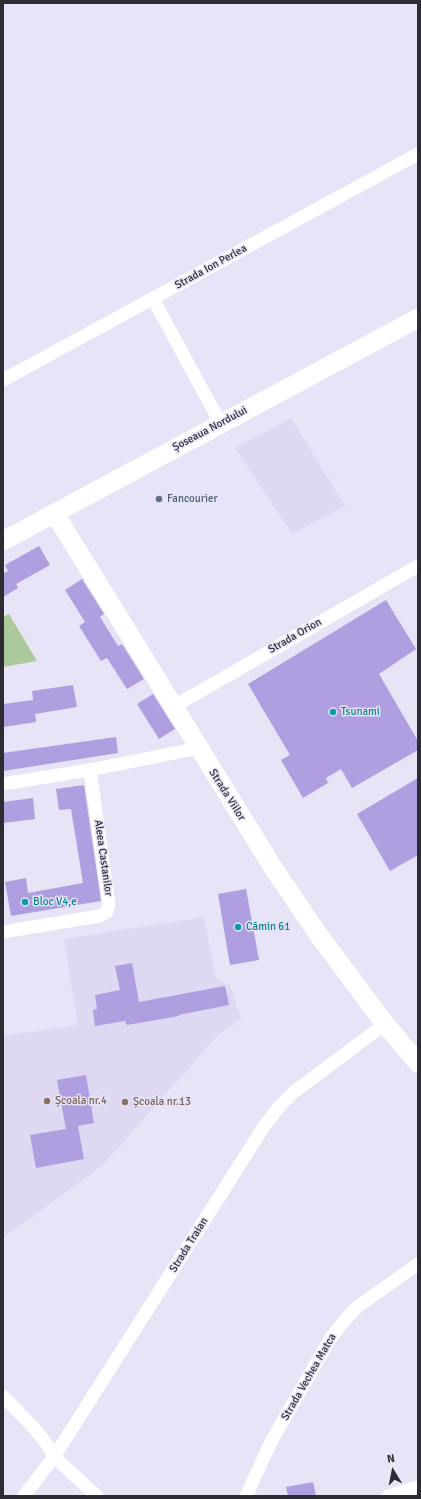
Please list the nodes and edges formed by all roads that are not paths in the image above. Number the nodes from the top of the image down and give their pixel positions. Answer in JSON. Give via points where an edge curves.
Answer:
{"nodes":[{"id":1,"x":418,"y":154,"type":"edge"},
{"id":2,"x":153,"y":298,"type":"junction"},
{"id":3,"x":418,"y":318,"type":"edge"},
{"id":4,"x":3,"y":380,"type":"edge"},
{"id":5,"x":221,"y":424,"type":"junction"},
{"id":6,"x":55,"y":514,"type":"junction"},
{"id":7,"x":3,"y":542,"type":"edge"},
{"id":8,"x":418,"y":566,"type":"edge"},
{"id":9,"x":173,"y":707,"type":"junction"},
{"id":10,"x":199,"y":748,"type":"junction"},
{"id":11,"x":90,"y":770,"type":"junction"},
{"id":12,"x":3,"y":784,"type":"edge"},
{"id":13,"x":3,"y":932,"type":"edge"},
{"id":14,"x":386,"y":1024,"type":"junction"},
{"id":15,"x":418,"y":1063,"type":"edge"},
{"id":16,"x":418,"y":1264,"type":"edge"},
{"id":17,"x":3,"y":1396,"type":"edge"},
{"id":18,"x":54,"y":1457,"type":"junction"},
{"id":19,"x":418,"y":1487,"type":"edge"},
{"id":20,"x":24,"y":1496,"type":"edge"},
{"id":21,"x":97,"y":1496,"type":"edge"},
{"id":22,"x":246,"y":1496,"type":"edge"},
{"id":23,"x":388,"y":1496,"type":"edge"}],
"edges":[{"from":1,"to":2,"type":"street","name":"Strada Ion Perlea"},
{"from":2,"to":4,"type":"street","name":"Strada Ion Perlea"},
{"from":2,"to":5,"type":"street"},
{"from":3,"to":5,"type":"street","name":"Șoseaua Nordului"},
{"from":5,"to":6,"type":"street","name":"Șoseaua Nordului"},
{"from":6,"to":7,"type":"street","name":"Șoseaua Nordului"},
{"from":6,"to":9,"type":"street","name":"Strada Viilor"},
{"from":8,"to":9,"type":"street","name":"Strada Orion"},
{"from":9,"to":10,"type":"street","name":"Strada Viilor"},
{"from":10,"to":11,"type":"street"},
{"from":10,"to":14,"type":"street","name":"Strada Viilor","via":[[272,866],[318,934]]},
{"from":11,"to":12,"type":"street"},
{"from":11,"to":13,"type":"street","name":"Aleea Castanilor","via":[[109,904],[107,912],[99,916]]},
{"from":14,"to":15,"type":"street","name":"Strada Viilor"},
{"from":14,"to":18,"type":"street","name":"Strada Traian","via":[[294,1092],[278,1108]]},
{"from":16,"to":22,"type":"street","name":"Strada Vechea Matca","via":[[358,1307],[330,1339],[271,1442]]},
{"from":17,"to":18,"type":"street","via":[[34,1428]]},
{"from":18,"to":20,"type":"street","name":"Strada Traian"},
{"from":18,"to":21,"type":"street"},
{"from":19,"to":23,"type":"street"}]}
